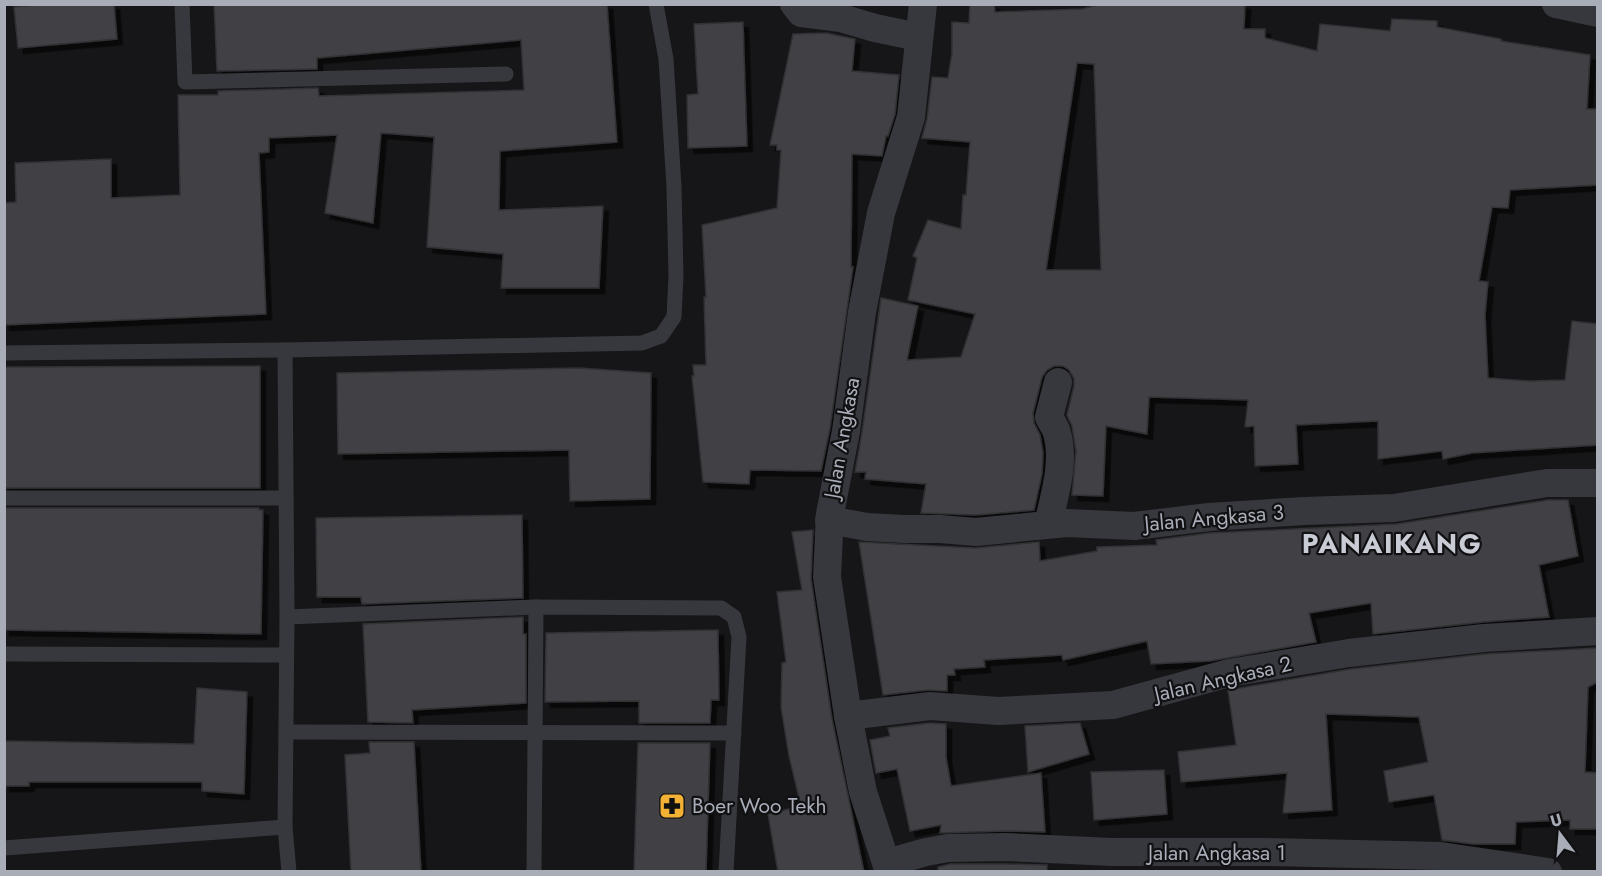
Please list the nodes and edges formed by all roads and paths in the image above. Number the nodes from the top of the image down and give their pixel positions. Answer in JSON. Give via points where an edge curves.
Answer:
{"nodes":[{"id":1,"x":182,"y":4,"type":"edge"},
{"id":2,"x":656,"y":4,"type":"edge"},
{"id":3,"x":794,"y":4,"type":"edge"},
{"id":4,"x":923,"y":4,"type":"edge"},
{"id":5,"x":1556,"y":4,"type":"edge"},
{"id":6,"x":1598,"y":13,"type":"edge"},
{"id":7,"x":918,"y":38,"type":"junction"},
{"id":8,"x":506,"y":74,"type":"dead end"},
{"id":9,"x":285,"y":351,"type":"junction"},
{"id":10,"x":4,"y":353,"type":"edge"},
{"id":11,"x":1058,"y":382,"type":"dead end"},
{"id":12,"x":1598,"y":483,"type":"edge"},
{"id":13,"x":4,"y":498,"type":"edge"},
{"id":14,"x":286,"y":498,"type":"junction"},
{"id":15,"x":829,"y":520,"type":"junction"},
{"id":16,"x":1048,"y":524,"type":"junction"},
{"id":17,"x":536,"y":607,"type":"junction"},
{"id":18,"x":287,"y":617,"type":"junction"},
{"id":19,"x":1598,"y":631,"type":"edge"},
{"id":20,"x":4,"y":654,"type":"edge"},
{"id":21,"x":286,"y":655,"type":"junction"},
{"id":22,"x":848,"y":716,"type":"junction"},
{"id":23,"x":286,"y":732,"type":"junction"},
{"id":24,"x":535,"y":733,"type":"junction"},
{"id":25,"x":734,"y":733,"type":"junction"},
{"id":26,"x":285,"y":827,"type":"junction"},
{"id":27,"x":4,"y":848,"type":"edge"},
{"id":28,"x":888,"y":867,"type":"edge"},
{"id":29,"x":289,"y":872,"type":"edge"},
{"id":30,"x":534,"y":872,"type":"edge"},
{"id":31,"x":726,"y":872,"type":"edge"},
{"id":32,"x":1548,"y":872,"type":"edge"}],
"edges":[{"from":1,"to":8,"type":"lane","via":[[185,82]]},
{"from":2,"to":9,"type":"lane","via":[[666,59],[676,276],[674,317],[661,336],[642,343]]},
{"from":3,"to":7,"type":"street","via":[[801,13],[841,18]]},
{"from":4,"to":7,"type":"street","name":"Jalan Angkasa"},
{"from":5,"to":6,"type":"street"},
{"from":7,"to":15,"type":"street","name":"Jalan Angkasa","via":[[911,117],[881,213]]},
{"from":9,"to":10,"type":"lane"},
{"from":9,"to":14,"type":"lane"},
{"from":11,"to":16,"type":"street","via":[[1049,417],[1056,429],[1058,476]]},
{"from":12,"to":16,"type":"street","name":"Jalan Angkasa 3","via":[[1547,483],[1394,508],[1304,510],[1134,526]]},
{"from":13,"to":14,"type":"lane"},
{"from":14,"to":18,"type":"lane"},
{"from":15,"to":16,"type":"street","name":"Jalan Angkasa 3","via":[[905,530],[976,532]]},
{"from":15,"to":22,"type":"street","name":"Jalan Angkasa","via":[[827,577]]},
{"from":17,"to":18,"type":"lane"},
{"from":17,"to":24,"type":"lane"},
{"from":17,"to":25,"type":"lane","via":[[721,608],[734,617],[739,637]]},
{"from":18,"to":21,"type":"lane"},
{"from":19,"to":22,"type":"street","name":"Jalan Angkasa 2","via":[[1484,638],[1349,653],[1229,673],[1113,705],[998,711],[930,706]]},
{"from":20,"to":21,"type":"lane"},
{"from":21,"to":23,"type":"lane"},
{"from":22,"to":28,"type":"street","name":"Jalan Angkasa","via":[[863,792]]},
{"from":23,"to":24,"type":"lane"},
{"from":23,"to":26,"type":"lane"},
{"from":24,"to":25,"type":"lane"},
{"from":24,"to":30,"type":"lane"},
{"from":25,"to":31,"type":"lane"},
{"from":26,"to":27,"type":"lane"},
{"from":26,"to":29,"type":"lane"},
{"from":28,"to":32,"type":"street","name":"Jalan Angkasa 1","via":[[948,848],[1005,847],[1441,856]]}]}
